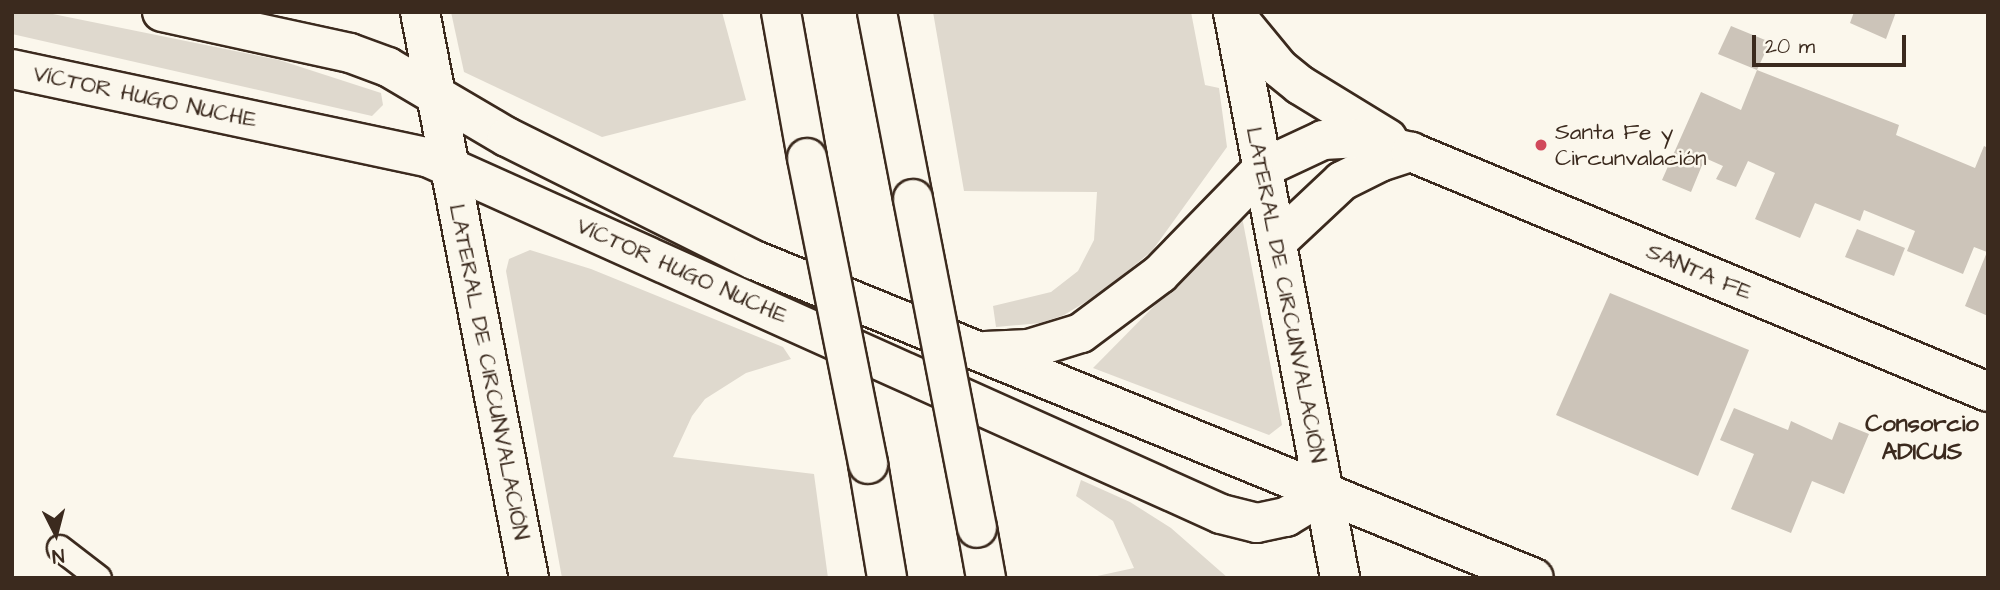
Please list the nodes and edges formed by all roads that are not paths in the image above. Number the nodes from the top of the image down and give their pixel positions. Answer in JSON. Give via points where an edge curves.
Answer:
{"nodes":[{"id":1,"x":162,"y":12,"type":"edge"},
{"id":2,"x":420,"y":12,"type":"edge"},
{"id":3,"x":781,"y":12,"type":"edge"},
{"id":4,"x":877,"y":12,"type":"edge"},
{"id":5,"x":1233,"y":12,"type":"edge"},
{"id":6,"x":12,"y":69,"type":"edge"},
{"id":7,"x":435,"y":94,"type":"junction"},
{"id":8,"x":1411,"y":152,"type":"junction"},
{"id":9,"x":449,"y":167,"type":"junction"},
{"id":10,"x":1263,"y":168,"type":"junction"},
{"id":11,"x":1277,"y":242,"type":"junction"},
{"id":12,"x":972,"y":350,"type":"junction"},
{"id":13,"x":1988,"y":392,"type":"edge"},
{"id":14,"x":1324,"y":494,"type":"junction"},
{"id":15,"x":60,"y":548,"type":"dead end"},
{"id":16,"x":99,"y":578,"type":"edge"},
{"id":17,"x":528,"y":578,"type":"edge"},
{"id":18,"x":887,"y":578,"type":"edge"},
{"id":19,"x":986,"y":578,"type":"edge"},
{"id":20,"x":1340,"y":578,"type":"edge"},
{"id":21,"x":1534,"y":578,"type":"edge"}],
"edges":[{"from":1,"to":7,"type":"main road","name":"VÍCTOR HUGO NUCHE","via":[[350,52]]},
{"from":2,"to":7,"type":"main road","name":"LATERAL DE CIRCUNVALACIÓN"},
{"from":3,"to":18,"type":"main road","bridge":true},
{"from":4,"to":19,"type":"main road","bridge":true},
{"from":5,"to":8,"type":"main road","name":"SANTA FE","via":[[1300,86]]},
{"from":5,"to":10,"type":"main road","name":"LATERAL DE CIRCUNVALACIÓN"},
{"from":6,"to":9,"type":"main road","name":"VÍCTOR HUGO NUCHE","via":[[390,148]]},
{"from":7,"to":9,"type":"main road","name":"LATERAL DE CIRCUNVALACIÓN"},
{"from":7,"to":12,"type":"main road","name":"VÍCTOR HUGO NUCHE","via":[[507,137],[663,217],[754,260]]},
{"from":8,"to":10,"type":"main road","name":"SANTA FE","via":[[1356,138],[1331,139]]},
{"from":8,"to":11,"type":"main road","via":[[1342,181]]},
{"from":8,"to":13,"type":"main road","name":"SANTA FE"},
{"from":9,"to":14,"type":"main road","name":"VÍCTOR HUGO NUCHE","via":[[1221,514],[1257,523],[1286,517]]},
{"from":9,"to":17,"type":"main road","name":"LATERAL DE CIRCUNVALACIÓN"},
{"from":10,"to":11,"type":"main road","name":"LATERAL DE CIRCUNVALACIÓN"},
{"from":10,"to":12,"type":"main road","name":"SANTA FE","via":[[1160,274],[1109,317],[1081,334],[1029,349]]},
{"from":11,"to":14,"type":"main road","name":"LATERAL DE CIRCUNVALACIÓN"},
{"from":12,"to":14,"type":"main road","name":"VÍCTOR HUGO NUCHE"},
{"from":14,"to":20,"type":"main road","name":"LATERAL DE CIRCUNVALACIÓN"},
{"from":14,"to":21,"type":"main road","name":"VÍCTOR HUGO NUCHE"},
{"from":15,"to":16,"type":"lane"}]}
